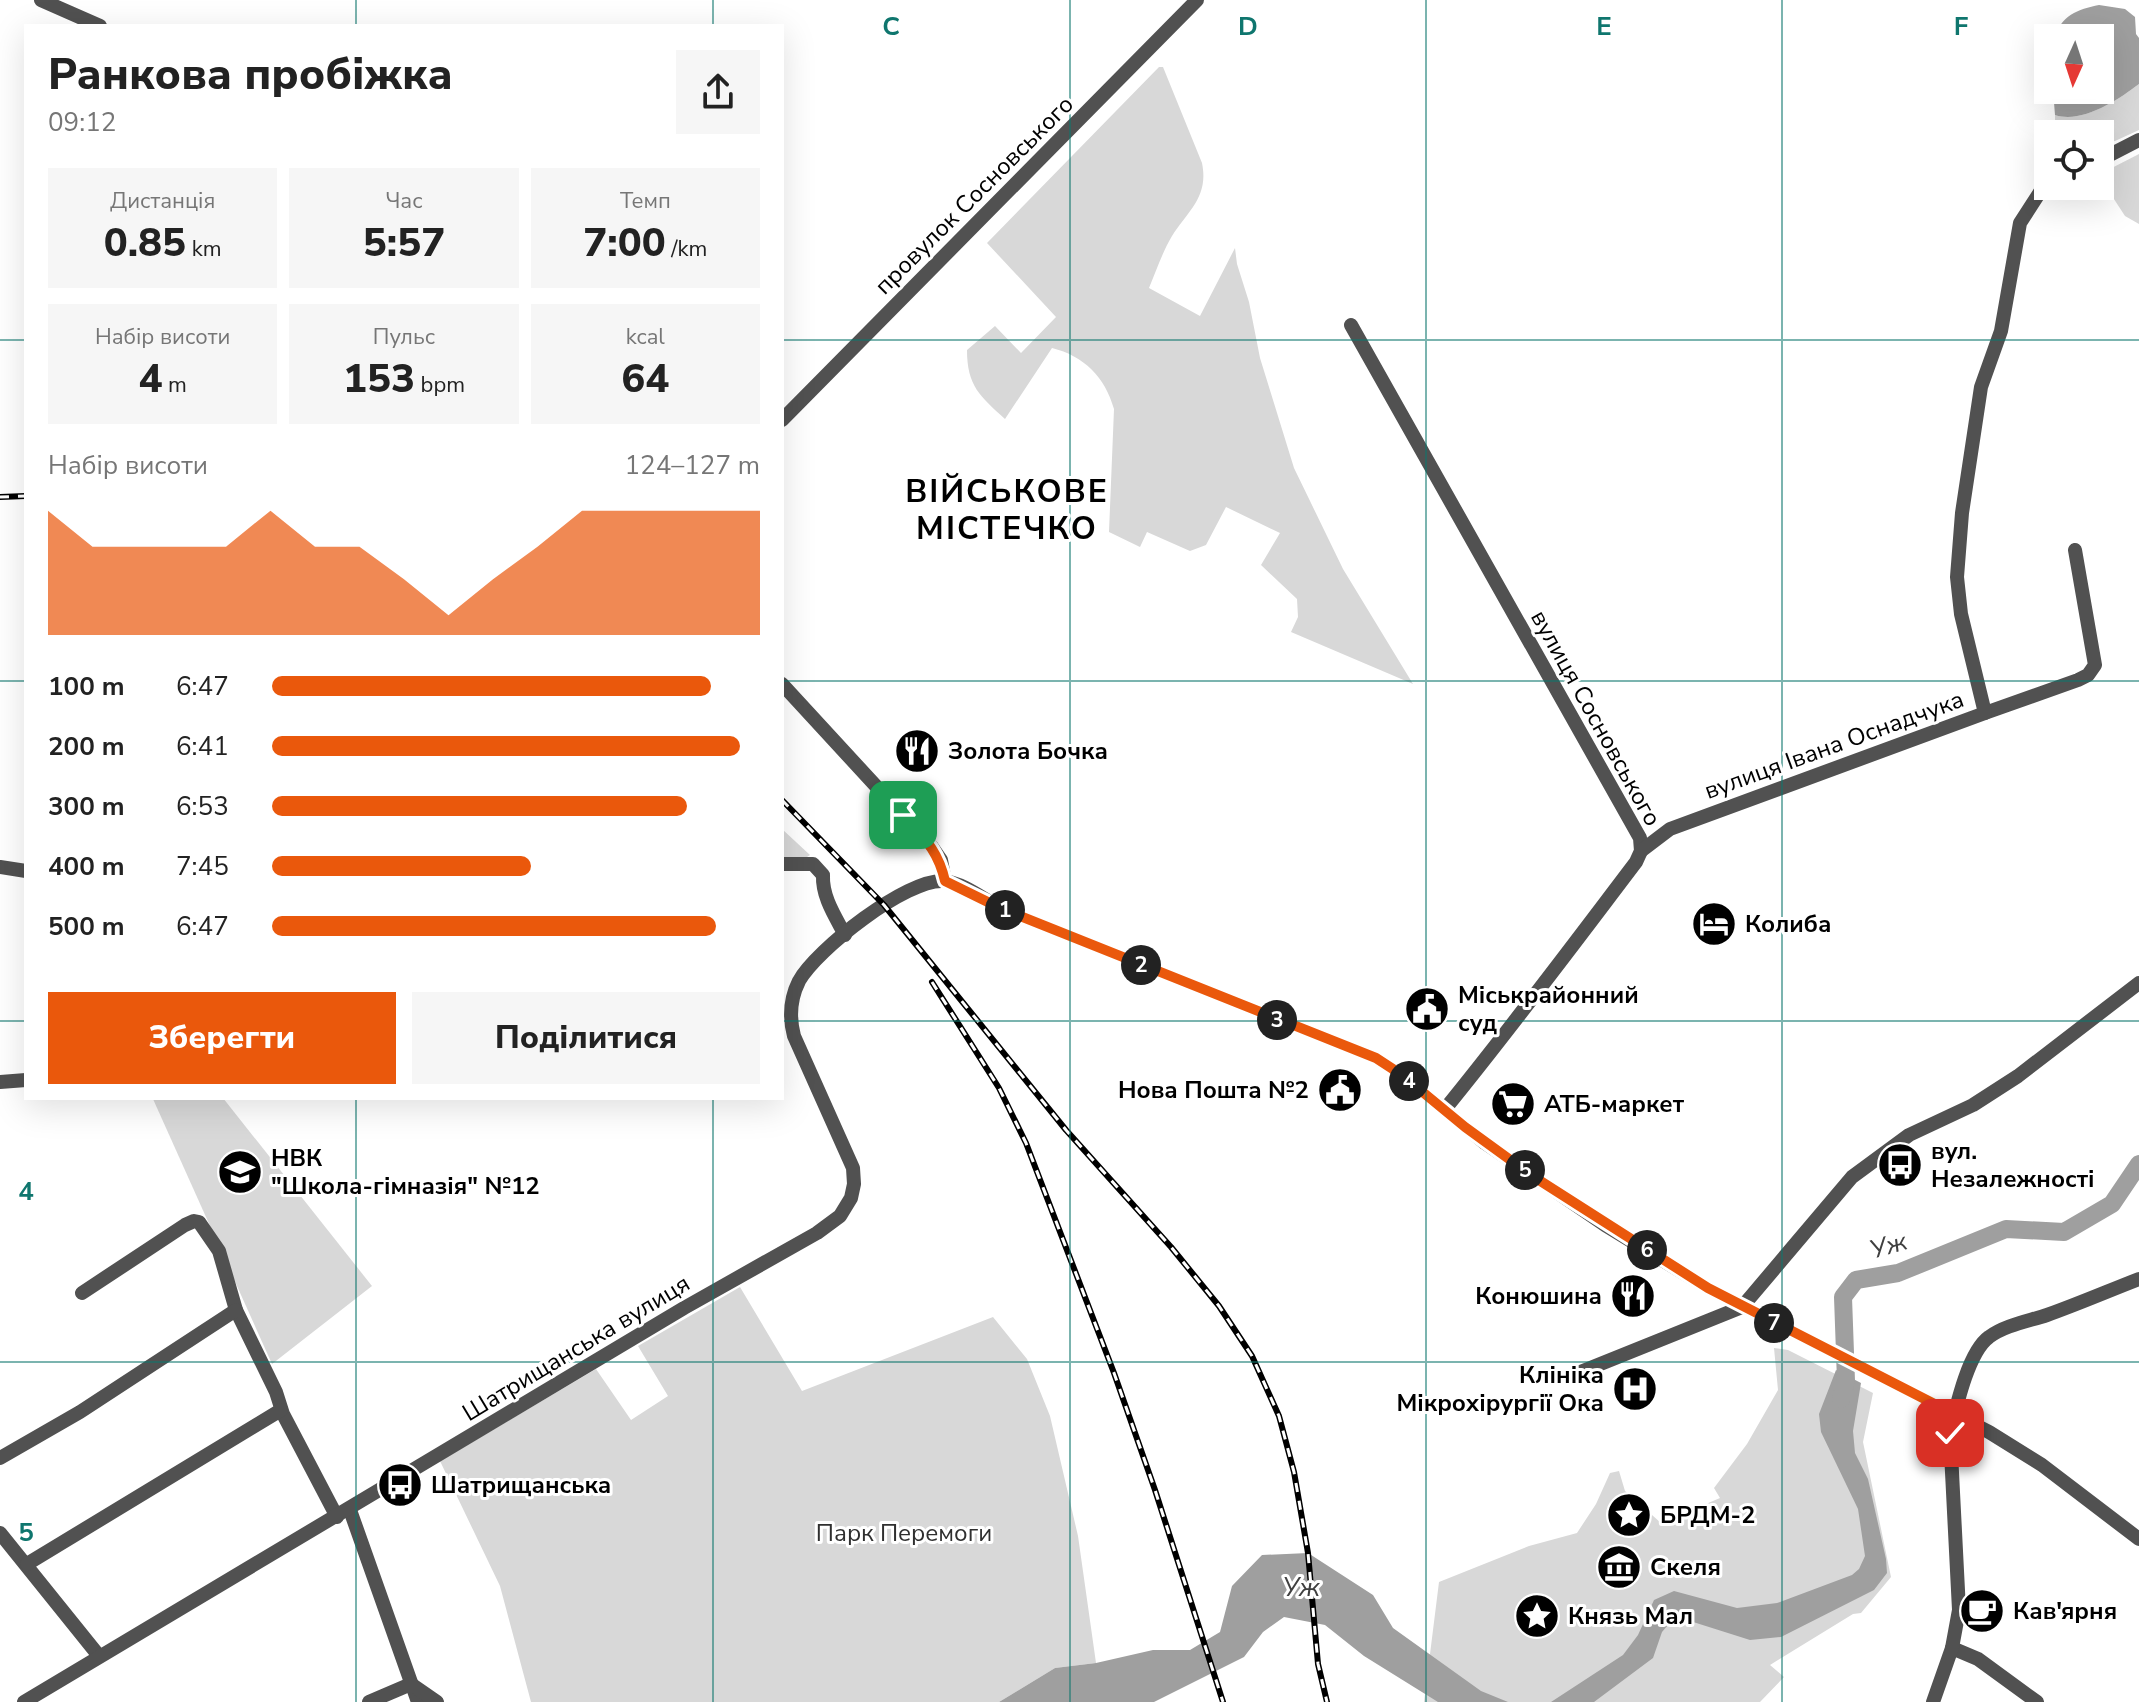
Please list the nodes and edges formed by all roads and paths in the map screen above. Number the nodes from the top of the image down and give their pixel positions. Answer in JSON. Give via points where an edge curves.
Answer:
{"nodes":[{"id":1,"x":41,"y":0,"type":"edge"},
{"id":2,"x":1197,"y":0,"type":"edge"},
{"id":3,"x":74,"y":6,"type":"edge"},
{"id":4,"x":97,"y":24,"type":"edge"},
{"id":5,"x":2139,"y":140,"type":"edge"},
{"id":6,"x":2114,"y":153,"type":"edge"},
{"id":7,"x":2035,"y":200,"type":"edge"},
{"id":8,"x":1351,"y":325,"type":"dead end"},
{"id":9,"x":784,"y":418,"type":"edge"},
{"id":10,"x":2075,"y":550,"type":"dead end"},
{"id":11,"x":784,"y":686,"type":"edge"},
{"id":12,"x":1985,"y":713,"type":"junction"},
{"id":13,"x":1641,"y":851,"type":"junction"},
{"id":14,"x":784,"y":864,"type":"edge"},
{"id":15,"x":0,"y":867,"type":"edge"},
{"id":16,"x":24,"y":871,"type":"edge"},
{"id":17,"x":945,"y":881,"type":"junction"},
{"id":18,"x":845,"y":935,"type":"junction"},
{"id":19,"x":806,"y":971,"type":"junction"},
{"id":20,"x":2139,"y":983,"type":"edge"},
{"id":21,"x":784,"y":991,"type":"edge"},
{"id":22,"x":784,"y":1016,"type":"edge"},
{"id":23,"x":794,"y":1036,"type":"junction"},
{"id":24,"x":24,"y":1080,"type":"edge"},
{"id":25,"x":0,"y":1082,"type":"edge"},
{"id":26,"x":1445,"y":1109,"type":"junction"},
{"id":27,"x":2139,"y":1279,"type":"edge"},
{"id":28,"x":82,"y":1293,"type":"dead end"},
{"id":29,"x":1742,"y":1307,"type":"junction"},
{"id":30,"x":236,"y":1310,"type":"junction"},
{"id":31,"x":1573,"y":1375,"type":"dead end"},
{"id":32,"x":281,"y":1410,"type":"junction"},
{"id":33,"x":1954,"y":1414,"type":"junction"},
{"id":34,"x":0,"y":1458,"type":"edge"},
{"id":35,"x":343,"y":1514,"type":"junction"},
{"id":36,"x":0,"y":1533,"type":"edge"},
{"id":37,"x":2139,"y":1539,"type":"edge"},
{"id":38,"x":27,"y":1564,"type":"junction"},
{"id":39,"x":1952,"y":1648,"type":"junction"},
{"id":40,"x":99,"y":1656,"type":"junction"},
{"id":41,"x":411,"y":1684,"type":"junction"},
{"id":42,"x":24,"y":1702,"type":"edge"},
{"id":43,"x":369,"y":1702,"type":"edge"},
{"id":44,"x":418,"y":1702,"type":"edge"},
{"id":45,"x":437,"y":1702,"type":"edge"},
{"id":46,"x":1933,"y":1702,"type":"edge"},
{"id":47,"x":2037,"y":1702,"type":"edge"}],
"edges":[{"from":1,"to":3,"type":"street"},
{"from":2,"to":9,"type":"street","name":"провулок Сосновського"},
{"from":3,"to":4,"type":"street"},
{"from":5,"to":6,"type":"street"},
{"from":7,"to":12,"type":"street","name":"вулиця Івана Оснадчука","via":[[2020,223],[2001,331],[1981,387],[1962,513],[1957,577],[1961,614]]},
{"from":8,"to":13,"type":"street","name":"вулиця Сосновського","via":[[1635,824]]},
{"from":10,"to":12,"type":"street","via":[[2095,665],[2078,680]]},
{"from":11,"to":17,"type":"street","via":[[932,847]]},
{"from":12,"to":13,"type":"street","name":"вулиця Івана Оснадчука","via":[[1670,829]]},
{"from":13,"to":26,"type":"street","name":"вулиця Сосновського"},
{"from":14,"to":18,"type":"street","via":[[810,862],[823,875],[826,898]]},
{"from":15,"to":16,"type":"street"},
{"from":17,"to":18,"type":"street","name":"Шатрищанська вулиця","via":[[918,886]]},
{"from":17,"to":26,"type":"street","via":[[1000,908],[1376,1058]]},
{"from":18,"to":19,"type":"street","name":"Шатрищанська вулиця"},
{"from":19,"to":21,"type":"street"},
{"from":19,"to":23,"type":"street","name":"Шатрищанська вулиця","via":[[793,999]]},
{"from":20,"to":29,"type":"street","via":[[2018,1076],[1973,1105],[1909,1135],[1852,1177]]},
{"from":22,"to":23,"type":"street"},
{"from":23,"to":35,"type":"street","name":"Шатрищанська вулиця","via":[[853,1168],[851,1198],[840,1216]]},
{"from":24,"to":25,"type":"street"},
{"from":26,"to":29,"type":"street","via":[[1485,1143],[1605,1225]]},
{"from":27,"to":33,"type":"street","via":[[1988,1337],[1970,1365]]},
{"from":28,"to":30,"type":"street","via":[[194,1221],[217,1247]]},
{"from":29,"to":31,"type":"street"},
{"from":29,"to":33,"type":"street"},
{"from":30,"to":32,"type":"street"},
{"from":30,"to":34,"type":"street"},
{"from":32,"to":35,"type":"street"},
{"from":32,"to":38,"type":"street"},
{"from":33,"to":37,"type":"street","via":[[2042,1465]]},
{"from":33,"to":39,"type":"street","via":[[1950,1433],[1960,1592]]},
{"from":35,"to":40,"type":"street","name":"Шатрищанська вулиця"},
{"from":35,"to":41,"type":"street"},
{"from":36,"to":38,"type":"street"},
{"from":38,"to":40,"type":"street"},
{"from":39,"to":46,"type":"street"},
{"from":39,"to":47,"type":"street","via":[[1978,1659]]},
{"from":40,"to":42,"type":"street","name":"Шатрищанська вулиця"},
{"from":41,"to":43,"type":"street"},
{"from":41,"to":44,"type":"street"},
{"from":41,"to":45,"type":"street"}]}
